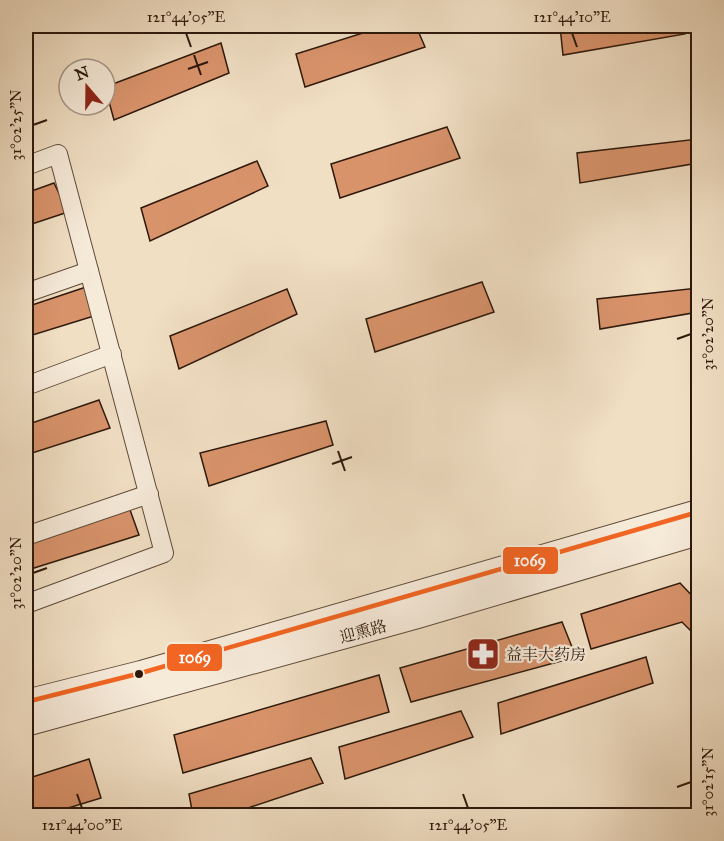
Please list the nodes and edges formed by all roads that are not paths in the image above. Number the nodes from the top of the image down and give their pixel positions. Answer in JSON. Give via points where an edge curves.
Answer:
{"nodes":[{"id":1,"x":26,"y":166,"type":"edge"},
{"id":2,"x":89,"y":271,"type":"junction"},
{"id":3,"x":26,"y":293,"type":"edge"},
{"id":4,"x":112,"y":354,"type":"junction"},
{"id":5,"x":26,"y":386,"type":"edge"},
{"id":6,"x":148,"y":494,"type":"junction"},
{"id":7,"x":699,"y":512,"type":"edge"},
{"id":8,"x":699,"y":533,"type":"edge"},
{"id":9,"x":26,"y":536,"type":"edge"},
{"id":10,"x":26,"y":604,"type":"edge"},
{"id":11,"x":26,"y":702,"type":"edge"},
{"id":12,"x":26,"y":724,"type":"edge"}],
"edges":[{"from":1,"to":2,"type":"street","via":[[58,154]]},
{"from":2,"to":3,"type":"street"},
{"from":2,"to":4,"type":"street"},
{"from":4,"to":5,"type":"street"},
{"from":4,"to":6,"type":"street"},
{"from":6,"to":9,"type":"street"},
{"from":6,"to":10,"type":"street","via":[[164,553]]},
{"from":7,"to":11,"type":"street","name":"迎熏路","via":[[141,673]]},
{"from":8,"to":12,"type":"street","name":"迎熏路","via":[[418,616]]}]}
